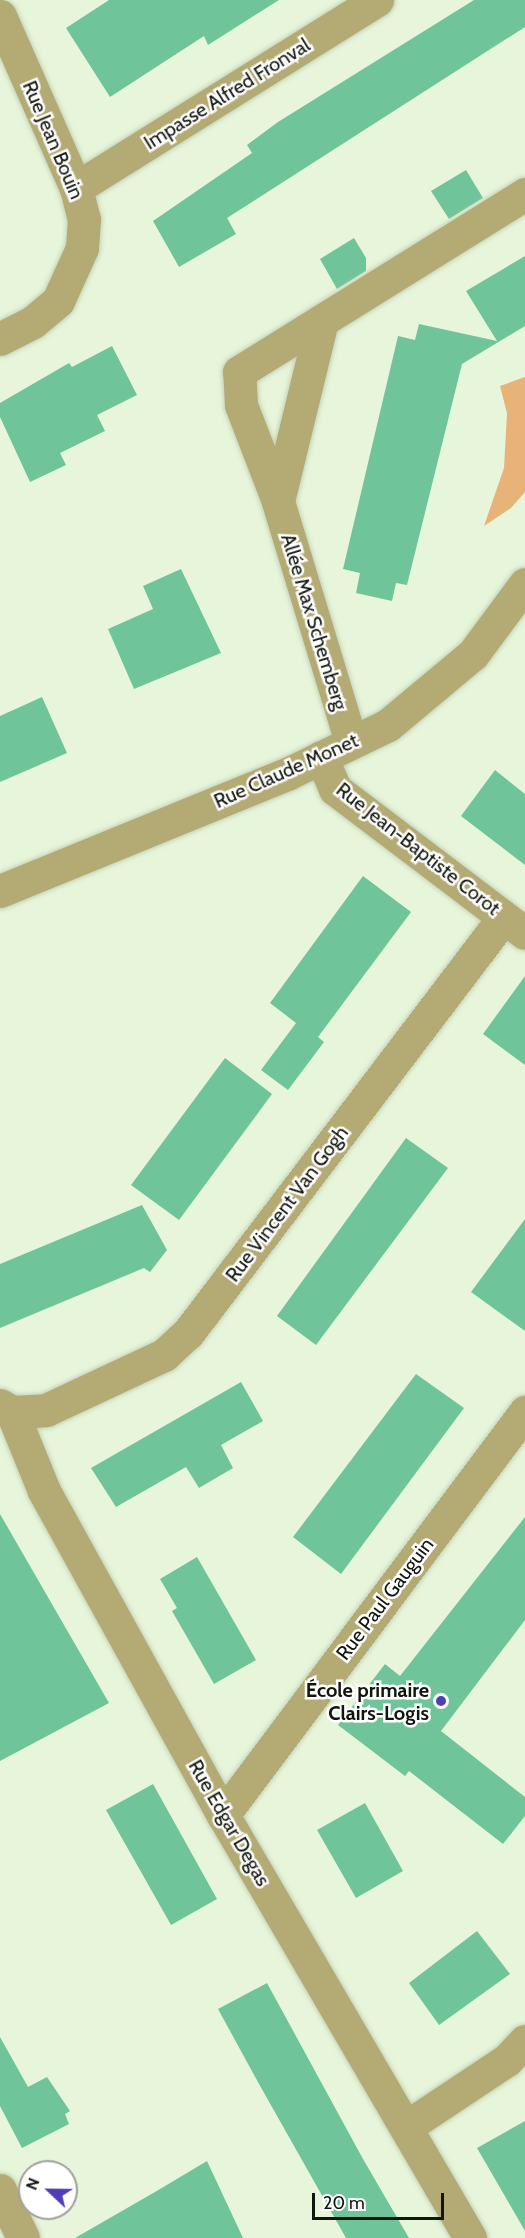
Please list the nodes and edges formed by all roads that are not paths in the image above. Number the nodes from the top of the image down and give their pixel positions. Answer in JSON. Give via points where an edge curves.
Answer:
{"nodes":[{"id":1,"x":377,"y":0,"type":"edge"},
{"id":2,"x":0,"y":16,"type":"edge"},
{"id":3,"x":76,"y":188,"type":"junction"},
{"id":4,"x":525,"y":194,"type":"edge"},
{"id":5,"x":322,"y":320,"type":"junction"},
{"id":6,"x":0,"y":339,"type":"edge"},
{"id":7,"x":278,"y":501,"type":"junction"},
{"id":8,"x":525,"y":584,"type":"edge"},
{"id":9,"x":351,"y":742,"type":"junction"},
{"id":10,"x":321,"y":757,"type":"junction"},
{"id":11,"x":0,"y":891,"type":"edge"},
{"id":12,"x":514,"y":925,"type":"edge"},
{"id":13,"x":6,"y":1408,"type":"edge"},
{"id":14,"x":525,"y":1412,"type":"edge"},
{"id":15,"x":223,"y":1815,"type":"junction"},
{"id":16,"x":525,"y":2042,"type":"edge"},
{"id":17,"x":406,"y":2127,"type":"junction"},
{"id":18,"x":0,"y":2190,"type":"edge"},
{"id":19,"x":23,"y":2238,"type":"edge"},
{"id":20,"x":470,"y":2238,"type":"edge"}],
"edges":[{"from":1,"to":3,"type":"street","name":"Impasse Alfred Fronval"},
{"from":2,"to":3,"type":"street","name":"Rue Jean Bouin"},
{"from":3,"to":6,"type":"street","name":"Rue Jean Bouin","via":[[84,219],[73,278],[58,301],[33,322]]},
{"from":4,"to":5,"type":"street","name":"Allée Max Schemberg"},
{"from":5,"to":7,"type":"street"},
{"from":5,"to":7,"type":"street","name":"Allée Max Schemberg","via":[[239,372],[241,405]]},
{"from":7,"to":9,"type":"street","name":"Allée Max Schemberg"},
{"from":8,"to":9,"type":"street","name":"Rue Claude Monet","via":[[473,654],[442,684],[388,725]]},
{"from":9,"to":10,"type":"street","name":"Rue Claude Monet"},
{"from":10,"to":11,"type":"street","name":"Rue Claude Monet"},
{"from":10,"to":12,"type":"street","name":"Rue Jean-Baptiste Corot","via":[[335,789]]},
{"from":12,"to":13,"type":"street","name":"Rue Vincent Van Gogh","via":[[188,1333],[164,1355],[46,1410]]},
{"from":13,"to":15,"type":"street","name":"Rue Edgar Degas","via":[[44,1491]]},
{"from":14,"to":15,"type":"street","name":"Rue Paul Gauguin"},
{"from":15,"to":17,"type":"street","name":"Rue Edgar Degas"},
{"from":16,"to":17,"type":"street","via":[[507,2060]]},
{"from":17,"to":20,"type":"street","name":"Rue Edgar Degas"},
{"from":18,"to":19,"type":"street"}]}
